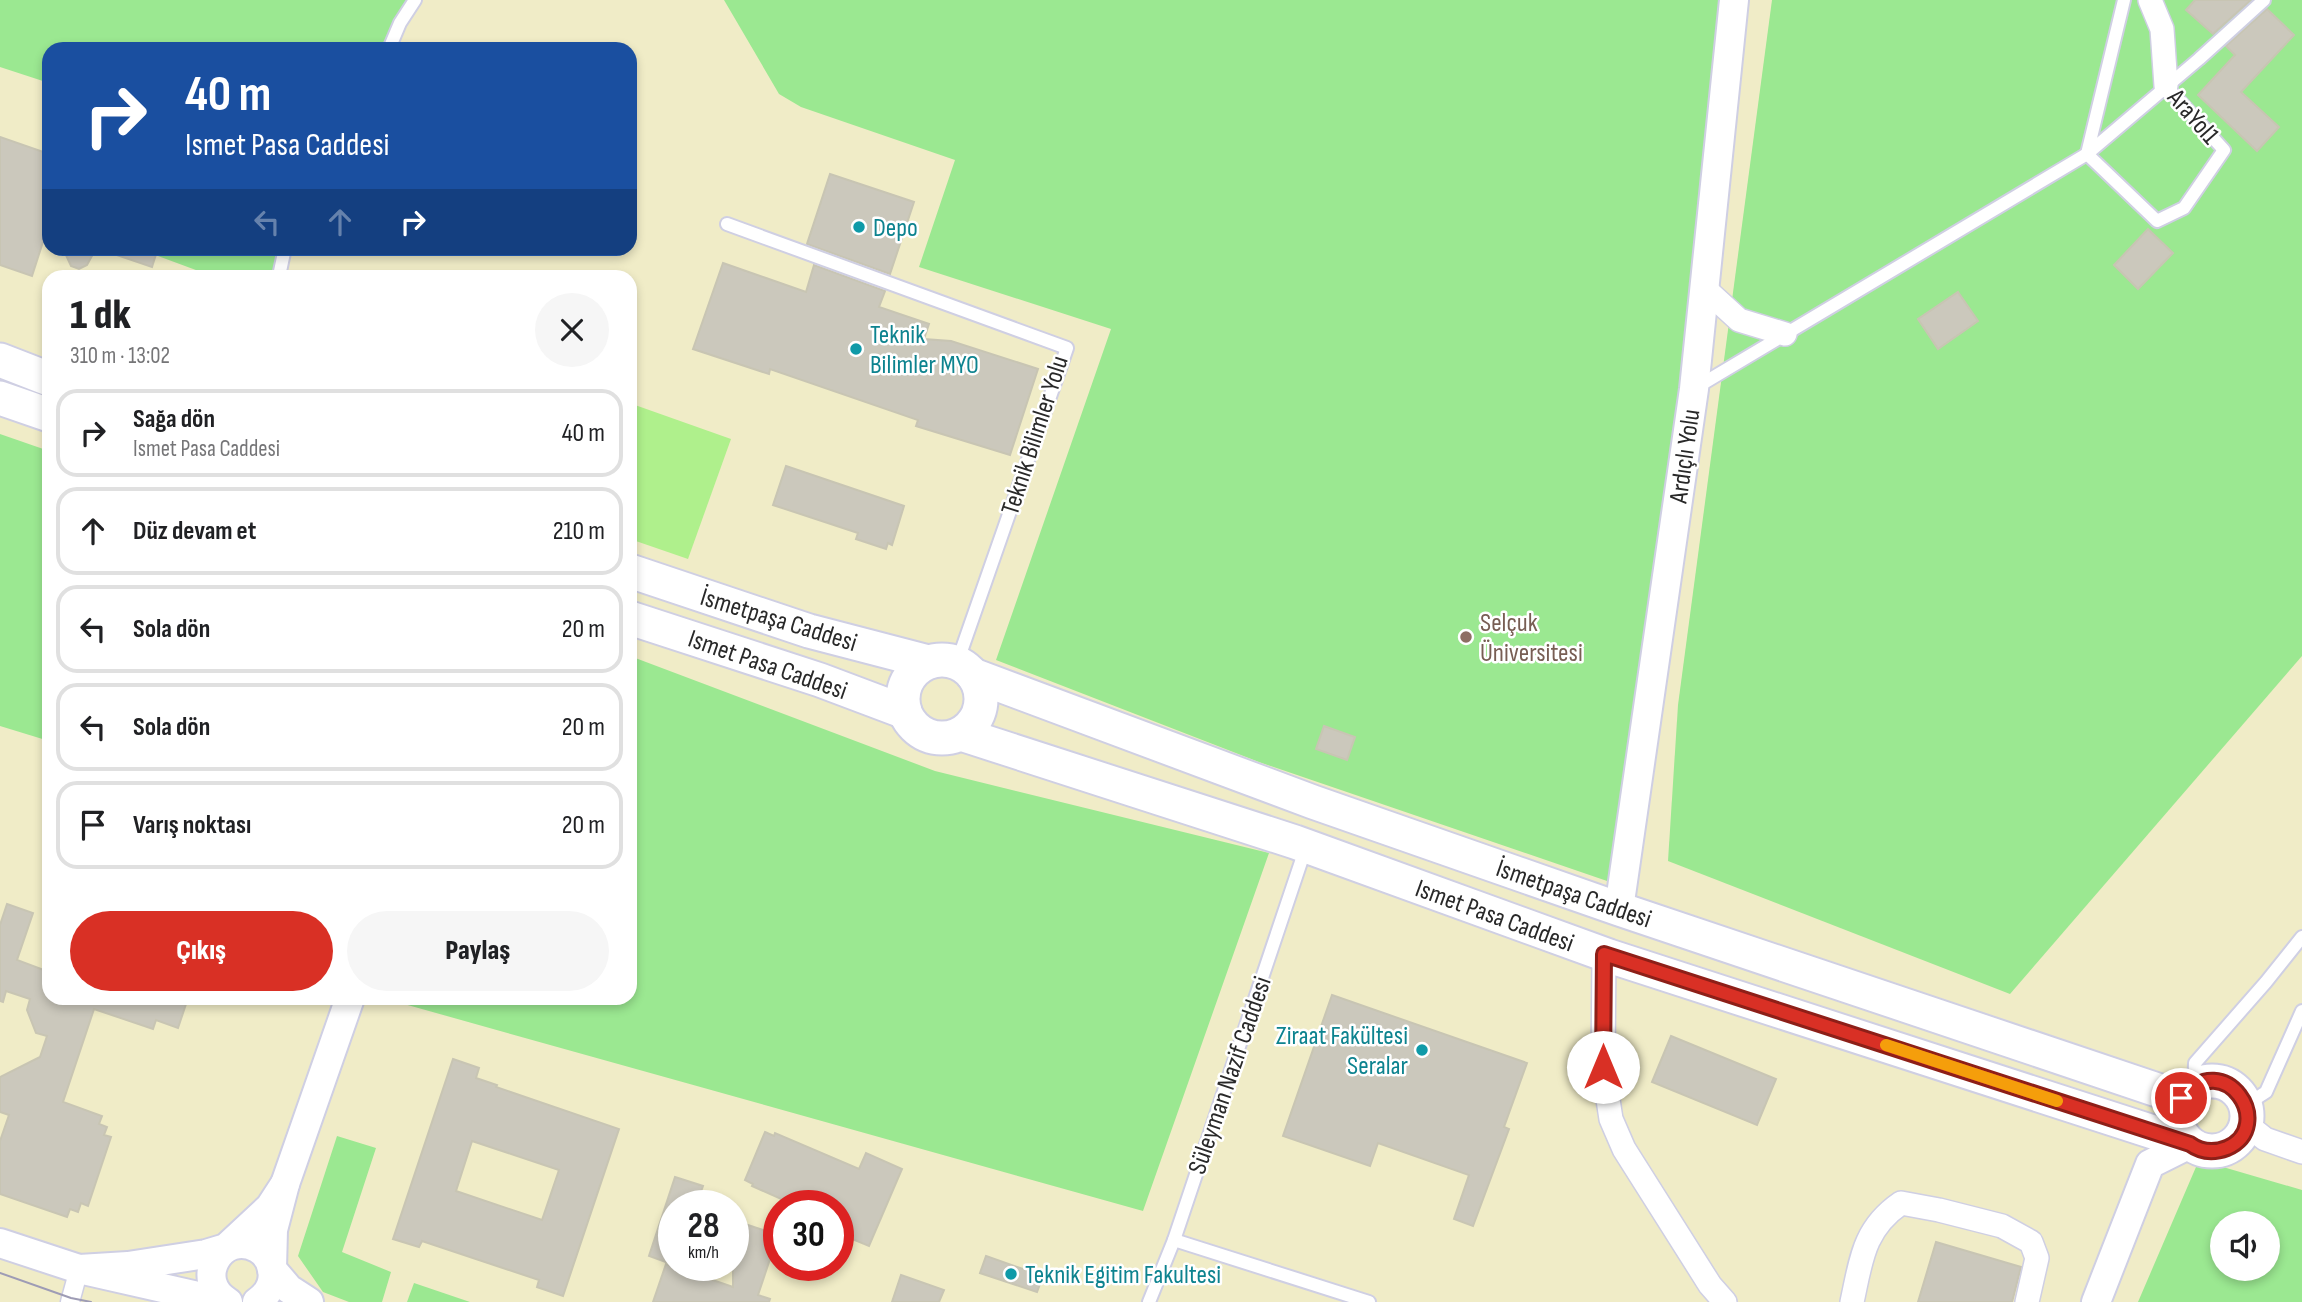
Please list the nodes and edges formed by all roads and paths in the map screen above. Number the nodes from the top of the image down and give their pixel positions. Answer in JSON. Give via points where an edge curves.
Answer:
{"nodes":[{"id":1,"x":415,"y":0,"type":"edge"},
{"id":2,"x":1734,"y":0,"type":"edge"},
{"id":3,"x":2124,"y":0,"type":"edge"},
{"id":4,"x":2150,"y":0,"type":"edge"},
{"id":5,"x":2264,"y":0,"type":"edge"},
{"id":6,"x":392,"y":42,"type":"edge"},
{"id":7,"x":2166,"y":86,"type":"junction"},
{"id":8,"x":2087,"y":154,"type":"junction"},
{"id":9,"x":727,"y":224,"type":"dead end"},
{"id":10,"x":1704,"y":288,"type":"junction"},
{"id":11,"x":1785,"y":334,"type":"junction"},
{"id":12,"x":0,"y":360,"type":"edge"},
{"id":13,"x":42,"y":376,"type":"edge"},
{"id":14,"x":1694,"y":389,"type":"junction"},
{"id":15,"x":0,"y":398,"type":"edge"},
{"id":16,"x":42,"y":413,"type":"edge"},
{"id":17,"x":637,"y":573,"type":"edge"},
{"id":18,"x":637,"y":620,"type":"edge"},
{"id":19,"x":953,"y":667,"type":"junction"},
{"id":20,"x":905,"y":712,"type":"junction"},
{"id":21,"x":961,"y":734,"type":"junction"},
{"id":22,"x":1306,"y":847,"type":"junction"},
{"id":23,"x":1619,"y":909,"type":"junction"},
{"id":24,"x":2302,"y":937,"type":"edge"},
{"id":25,"x":1604,"y":954,"type":"junction"},
{"id":26,"x":348,"y":1005,"type":"edge"},
{"id":27,"x":2302,"y":1011,"type":"edge"},
{"id":28,"x":2188,"y":1092,"type":"junction"},
{"id":29,"x":2246,"y":1115,"type":"junction"},
{"id":30,"x":2190,"y":1144,"type":"junction"},
{"id":31,"x":2302,"y":1152,"type":"edge"},
{"id":32,"x":285,"y":1184,"type":"junction"},
{"id":33,"x":1174,"y":1240,"type":"junction"},
{"id":34,"x":0,"y":1243,"type":"edge"},
{"id":35,"x":226,"y":1248,"type":"junction"},
{"id":36,"x":79,"y":1269,"type":"junction"},
{"id":37,"x":272,"y":1269,"type":"junction"},
{"id":38,"x":69,"y":1302,"type":"edge"},
{"id":39,"x":226,"y":1302,"type":"edge"},
{"id":40,"x":257,"y":1302,"type":"edge"},
{"id":41,"x":309,"y":1302,"type":"edge"},
{"id":42,"x":1149,"y":1302,"type":"edge"},
{"id":43,"x":1370,"y":1302,"type":"edge"},
{"id":44,"x":1725,"y":1302,"type":"edge"},
{"id":45,"x":1852,"y":1302,"type":"edge"},
{"id":46,"x":2027,"y":1302,"type":"edge"},
{"id":47,"x":2096,"y":1302,"type":"edge"}],
"edges":[{"from":1,"to":6,"type":"lane"},
{"from":2,"to":10,"type":"street","name":"Ardıçlı Yolu"},
{"from":3,"to":8,"type":"lane"},
{"from":4,"to":7,"type":"street","name":"AraYol1","via":[[2162,29]]},
{"from":5,"to":7,"type":"lane"},
{"from":7,"to":8,"type":"lane"},
{"from":7,"to":8,"type":"lane","name":"AraYol1","via":[[2224,150],[2184,208],[2157,221]]},
{"from":8,"to":11,"type":"lane"},
{"from":9,"to":19,"type":"lane","name":"Teknik Bilimler Yolu","via":[[1067,348]]},
{"from":10,"to":11,"type":"street","via":[[1739,320]]},
{"from":10,"to":14,"type":"street","name":"Ardıçlı Yolu"},
{"from":11,"to":14,"type":"lane"},
{"from":12,"to":13,"type":"main road"},
{"from":14,"to":23,"type":"street","name":"Ardıçlı Yolu"},
{"from":15,"to":16,"type":"main road"},
{"from":17,"to":19,"type":"main road","name":"İsmetpaşa Caddesi","via":[[809,631]]},
{"from":18,"to":20,"type":"main road","name":"Ismet Pasa Caddesi"},
{"from":19,"to":20,"type":"main road","via":[[918,668],[905,688]]},
{"from":19,"to":21,"type":"main road","via":[[979,687],[981,700],[978,714]]},
{"from":19,"to":23,"type":"main road","name":"İsmetpaşa Caddesi","via":[[1313,802]]},
{"from":20,"to":21,"type":"main road","via":[[922,733],[934,738]]},
{"from":21,"to":22,"type":"main road","name":"Ismet Pasa Caddesi"},
{"from":22,"to":25,"type":"main road","name":"Ismet Pasa Caddesi"},
{"from":22,"to":33,"type":"lane","name":"Süleyman Nazif Caddesi"},
{"from":23,"to":28,"type":"main road","name":"İsmetpaşa Caddesi"},
{"from":24,"to":28,"type":"lane","via":[[2195,1063]]},
{"from":25,"to":30,"type":"main road","name":"Ismet Pasa Caddesi"},
{"from":25,"to":44,"type":"street","via":[[1603,1067],[1611,1119],[1624,1149]]},
{"from":26,"to":32,"type":"street"},
{"from":27,"to":29,"type":"lane","via":[[2266,1092]]},
{"from":28,"to":29,"type":"main road","via":[[2210,1080],[2222,1082],[2241,1095]]},
{"from":28,"to":30,"type":"main road","via":[[2177,1109],[2176,1121]]},
{"from":29,"to":30,"type":"main road","via":[[2239,1139],[2231,1146],[2208,1151]]},
{"from":29,"to":31,"type":"street","via":[[2265,1139]]},
{"from":30,"to":47,"type":"street","via":[[2150,1164]]},
{"from":32,"to":35,"type":"street","via":[[270,1207]]},
{"from":32,"to":37,"type":"street","via":[[273,1230]]},
{"from":33,"to":42,"type":"lane","name":"Süleyman Nazif Caddesi"},
{"from":33,"to":43,"type":"lane"},
{"from":34,"to":36,"type":"street"},
{"from":35,"to":36,"type":"street","via":[[128,1266]]},
{"from":35,"to":37,"type":"street","via":[[235,1244],[255,1247]]},
{"from":35,"to":39,"type":"street","via":[[211,1273],[212,1284]]},
{"from":36,"to":38,"type":"street"},
{"from":36,"to":39,"type":"street"},
{"from":37,"to":40,"type":"street","via":[[270,1288]]},
{"from":37,"to":41,"type":"street","via":[[289,1289]]},
{"from":45,"to":46,"type":"street","via":[[1864,1245],[1887,1212],[1901,1203],[2002,1226],[2031,1241],[2037,1258]]}]}
